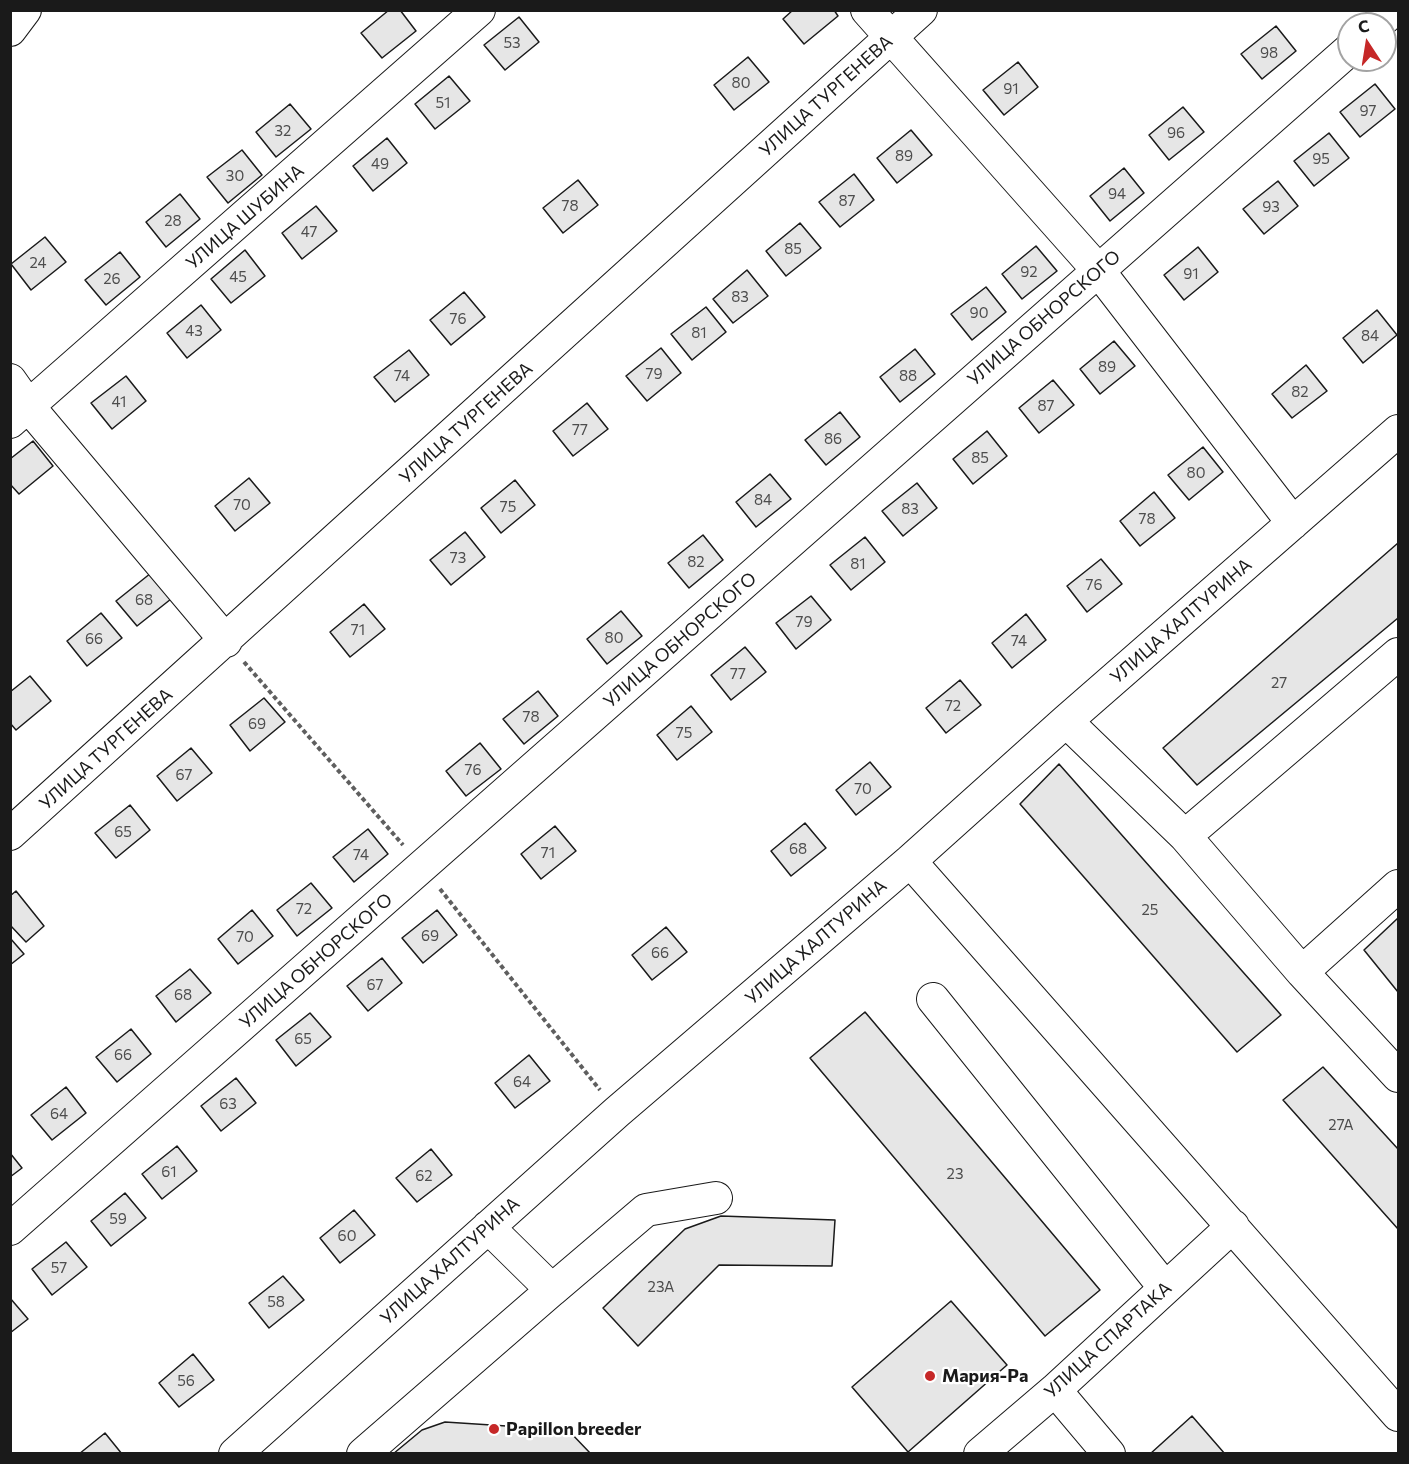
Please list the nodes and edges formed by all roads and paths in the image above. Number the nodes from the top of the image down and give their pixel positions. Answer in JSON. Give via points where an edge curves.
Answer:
{"nodes":[{"id":1,"x":24,"y":10,"type":"edge"},
{"id":2,"x":479,"y":10,"type":"edge"},
{"id":3,"x":867,"y":10,"type":"edge"},
{"id":4,"x":921,"y":10,"type":"edge"},
{"id":5,"x":10,"y":30,"type":"edge"},
{"id":6,"x":891,"y":38,"type":"junction"},
{"id":7,"x":1337,"y":61,"type":"edge"},
{"id":8,"x":1098,"y":270,"type":"junction"},
{"id":9,"x":10,"y":380,"type":"edge"},
{"id":10,"x":20,"y":415,"type":"edge"},
{"id":11,"x":1398,"y":431,"type":"edge"},
{"id":12,"x":1293,"y":523,"type":"junction"},
{"id":13,"x":226,"y":641,"type":"junction"},
{"id":14,"x":1398,"y":654,"type":"edge"},
{"id":15,"x":1066,"y":721,"type":"junction"},
{"id":16,"x":10,"y":834,"type":"edge"},
{"id":17,"x":1185,"y":836,"type":"junction"},
{"id":18,"x":910,"y":861,"type":"junction"},
{"id":19,"x":1398,"y":886,"type":"edge"},
{"id":20,"x":1302,"y":972,"type":"junction"},
{"id":21,"x":933,"y":999,"type":"dead end"},
{"id":22,"x":1398,"y":1076,"type":"edge"},
{"id":23,"x":716,"y":1198,"type":"dead end"},
{"id":24,"x":1233,"y":1226,"type":"junction"},
{"id":25,"x":488,"y":1227,"type":"junction"},
{"id":26,"x":10,"y":1229,"type":"edge"},
{"id":27,"x":1165,"y":1288,"type":"junction"},
{"id":28,"x":552,"y":1290,"type":"junction"},
{"id":29,"x":1054,"y":1390,"type":"junction"},
{"id":30,"x":1398,"y":1415,"type":"edge"},
{"id":31,"x":235,"y":1454,"type":"edge"},
{"id":32,"x":363,"y":1454,"type":"edge"},
{"id":33,"x":980,"y":1454,"type":"edge"},
{"id":34,"x":1109,"y":1454,"type":"edge"}],
"edges":[{"from":1,"to":5,"type":"street"},
{"from":2,"to":10,"type":"street","name":"УЛИЦА ШУБИНА"},
{"from":3,"to":6,"type":"street"},
{"from":4,"to":6,"type":"street","name":"УЛИЦА ТУРГЕНЕВА"},
{"from":6,"to":8,"type":"street"},
{"from":6,"to":13,"type":"street","name":"УЛИЦА ТУРГЕНЕВА"},
{"from":7,"to":8,"type":"street","name":"УЛИЦА ОБНОРСКОГО"},
{"from":8,"to":12,"type":"street"},
{"from":8,"to":26,"type":"street","name":"УЛИЦА ОБНОРСКОГО"},
{"from":9,"to":10,"type":"street"},
{"from":10,"to":13,"type":"street"},
{"from":11,"to":12,"type":"street","name":"УЛИЦА ХАЛТУРИНА"},
{"from":12,"to":15,"type":"street","name":"УЛИЦА ХАЛТУРИНА"},
{"from":13,"to":16,"type":"street","name":"УЛИЦА ТУРГЕНЕВА"},
{"from":14,"to":17,"type":"street"},
{"from":15,"to":17,"type":"street"},
{"from":15,"to":18,"type":"street","name":"УЛИЦА ХАЛТУРИНА"},
{"from":17,"to":20,"type":"street"},
{"from":18,"to":24,"type":"street"},
{"from":18,"to":25,"type":"street","name":"УЛИЦА ХАЛТУРИНА"},
{"from":19,"to":20,"type":"street"},
{"from":20,"to":22,"type":"street"},
{"from":21,"to":27,"type":"street"},
{"from":23,"to":28,"type":"street","via":[[646,1210]]},
{"from":24,"to":27,"type":"street","name":"УЛИЦА СПАРТАКА"},
{"from":24,"to":30,"type":"street"},
{"from":25,"to":28,"type":"street"},
{"from":25,"to":31,"type":"street","name":"УЛИЦА ХАЛТУРИНА"},
{"from":27,"to":29,"type":"street","name":"УЛИЦА СПАРТАКА"},
{"from":28,"to":32,"type":"street"},
{"from":29,"to":33,"type":"street","name":"УЛИЦА СПАРТАКА"},
{"from":29,"to":34,"type":"street"}]}
